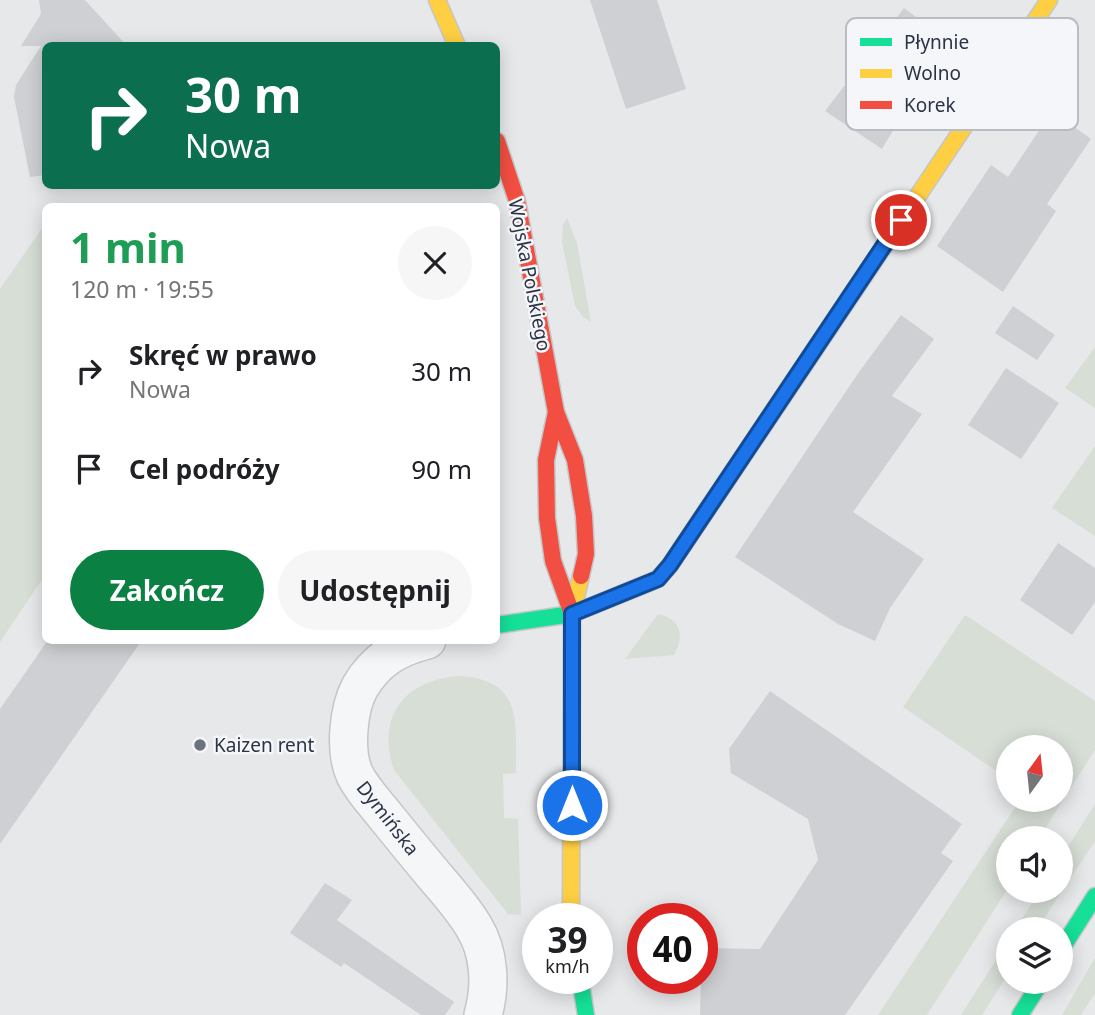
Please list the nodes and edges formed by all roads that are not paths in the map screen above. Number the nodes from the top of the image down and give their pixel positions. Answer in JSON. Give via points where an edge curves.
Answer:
{"nodes":[{"id":1,"x":437,"y":0,"type":"edge"},
{"id":2,"x":1049,"y":0,"type":"edge"},
{"id":3,"x":1037,"y":18,"type":"edge"},
{"id":4,"x":455,"y":42,"type":"edge"},
{"id":5,"x":962,"y":130,"type":"edge"},
{"id":6,"x":500,"y":150,"type":"edge"},
{"id":7,"x":556,"y":412,"type":"junction"},
{"id":8,"x":572,"y":614,"type":"junction"},
{"id":9,"x":500,"y":625,"type":"edge"},
{"id":10,"x":414,"y":644,"type":"edge"},
{"id":11,"x":1095,"y":895,"type":"edge"},
{"id":12,"x":571,"y":903,"type":"edge"},
{"id":13,"x":1073,"y":930,"type":"edge"},
{"id":14,"x":583,"y":994,"type":"edge"},
{"id":15,"x":1033,"y":994,"type":"edge"},
{"id":16,"x":483,"y":1015,"type":"edge"},
{"id":17,"x":586,"y":1015,"type":"edge"},
{"id":18,"x":1020,"y":1015,"type":"edge"}],
"edges":[{"from":1,"to":4,"type":"street"},
{"from":2,"to":3,"type":"street"},
{"from":5,"to":8,"type":"street","via":[[670,565],[658,579]]},
{"from":6,"to":7,"type":"street","name":"Wojska Polskiego","via":[[517,201]]},
{"from":7,"to":8,"type":"street","name":"Wojska Polskiego","via":[[546,460],[547,518],[553,561]]},
{"from":7,"to":8,"type":"street","name":"Wojska Polskiego","via":[[575,460],[584,516],[586,554]]},
{"from":8,"to":9,"type":"street"},
{"from":8,"to":12,"type":"street","name":"Wojska Polskiego"},
{"from":10,"to":16,"type":"street","name":"Dymińska","via":[[385,657],[368,673],[353,700],[348,746],[355,774],[373,801],[475,929],[489,979]]},
{"from":11,"to":13,"type":"street"},
{"from":14,"to":17,"type":"street"},
{"from":15,"to":18,"type":"street"}]}
